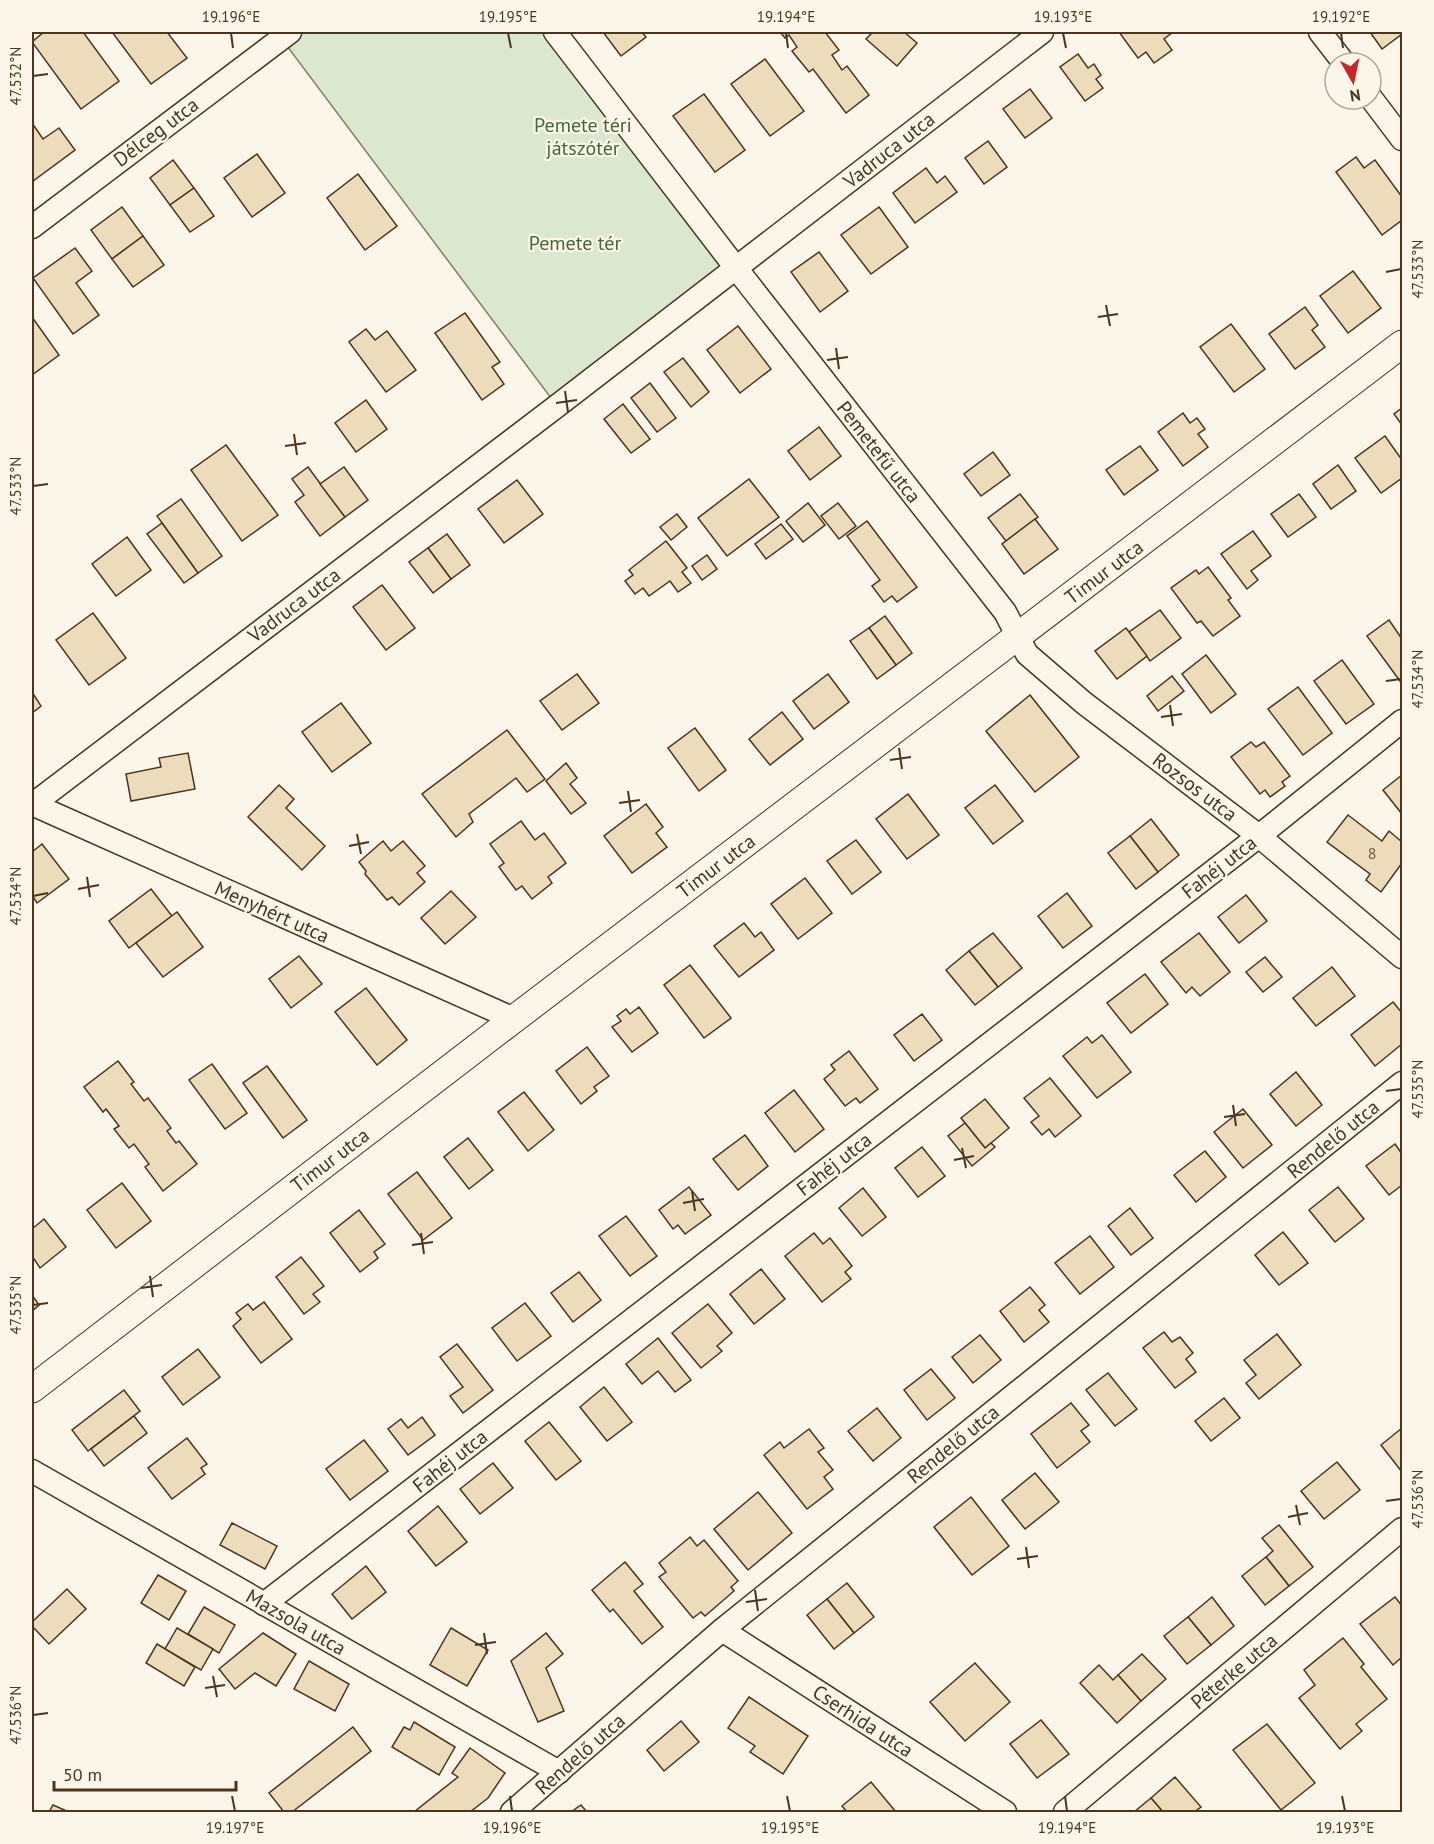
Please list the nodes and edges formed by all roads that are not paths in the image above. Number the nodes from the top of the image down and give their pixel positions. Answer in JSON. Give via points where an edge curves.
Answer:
{"nodes":[{"id":1,"x":555,"y":32,"type":"edge"},
{"id":2,"x":1042,"y":32,"type":"edge"},
{"id":3,"x":1320,"y":32,"type":"edge"},
{"id":4,"x":285,"y":35,"type":"edge"},
{"id":5,"x":1335,"y":51,"type":"edge"},
{"id":6,"x":1381,"y":111,"type":"edge"},
{"id":7,"x":1402,"y":139,"type":"edge"},
{"id":8,"x":32,"y":227,"type":"edge"},
{"id":9,"x":736,"y":268,"type":"junction"},
{"id":10,"x":1402,"y":344,"type":"edge"},
{"id":11,"x":1018,"y":638,"type":"junction"},
{"id":12,"x":1402,"y":721,"type":"edge"},
{"id":13,"x":32,"y":804,"type":"edge"},
{"id":14,"x":1259,"y":836,"type":"junction"},
{"id":15,"x":1402,"y":957,"type":"edge"},
{"id":16,"x":514,"y":1019,"type":"junction"},
{"id":17,"x":1402,"y":1083,"type":"edge"},
{"id":18,"x":32,"y":1389,"type":"edge"},
{"id":19,"x":32,"y":1471,"type":"edge"},
{"id":20,"x":1402,"y":1529,"type":"edge"},
{"id":21,"x":264,"y":1604,"type":"junction"},
{"id":22,"x":722,"y":1630,"type":"junction"},
{"id":23,"x":560,"y":1772,"type":"junction"},
{"id":24,"x":512,"y":1812,"type":"edge"},
{"id":25,"x":1005,"y":1812,"type":"edge"},
{"id":26,"x":1065,"y":1812,"type":"edge"}],
"edges":[{"from":1,"to":9,"type":"street"},
{"from":2,"to":9,"type":"street","name":"Vadruca utca"},
{"from":3,"to":5,"type":"street"},
{"from":4,"to":8,"type":"street","name":"Délceg utca"},
{"from":6,"to":7,"type":"street"},
{"from":9,"to":11,"type":"street","name":"Pemetefű utca","via":[[1005,612]]},
{"from":9,"to":13,"type":"street","name":"Vadruca utca"},
{"from":10,"to":11,"type":"street","name":"Timur utca"},
{"from":11,"to":14,"type":"street","name":"Rozsos utca","via":[[1027,654],[1084,703]]},
{"from":11,"to":16,"type":"street","name":"Timur utca"},
{"from":12,"to":14,"type":"street","name":"Fahéj utca"},
{"from":13,"to":16,"type":"street","name":"Menyhért utca"},
{"from":14,"to":15,"type":"street","name":"Rozsos utca"},
{"from":14,"to":21,"type":"street","name":"Fahéj utca"},
{"from":16,"to":18,"type":"street","name":"Timur utca"},
{"from":17,"to":22,"type":"street","name":"Rendelő utca"},
{"from":19,"to":21,"type":"street","name":"Mazsola utca"},
{"from":20,"to":26,"type":"street","name":"Péterke utca"},
{"from":21,"to":23,"type":"street","name":"Mazsola utca"},
{"from":22,"to":23,"type":"street","name":"Rendelő utca"},
{"from":22,"to":25,"type":"street","name":"Cserhida utca"},
{"from":23,"to":24,"type":"street","name":"Rendelő utca"}]}
